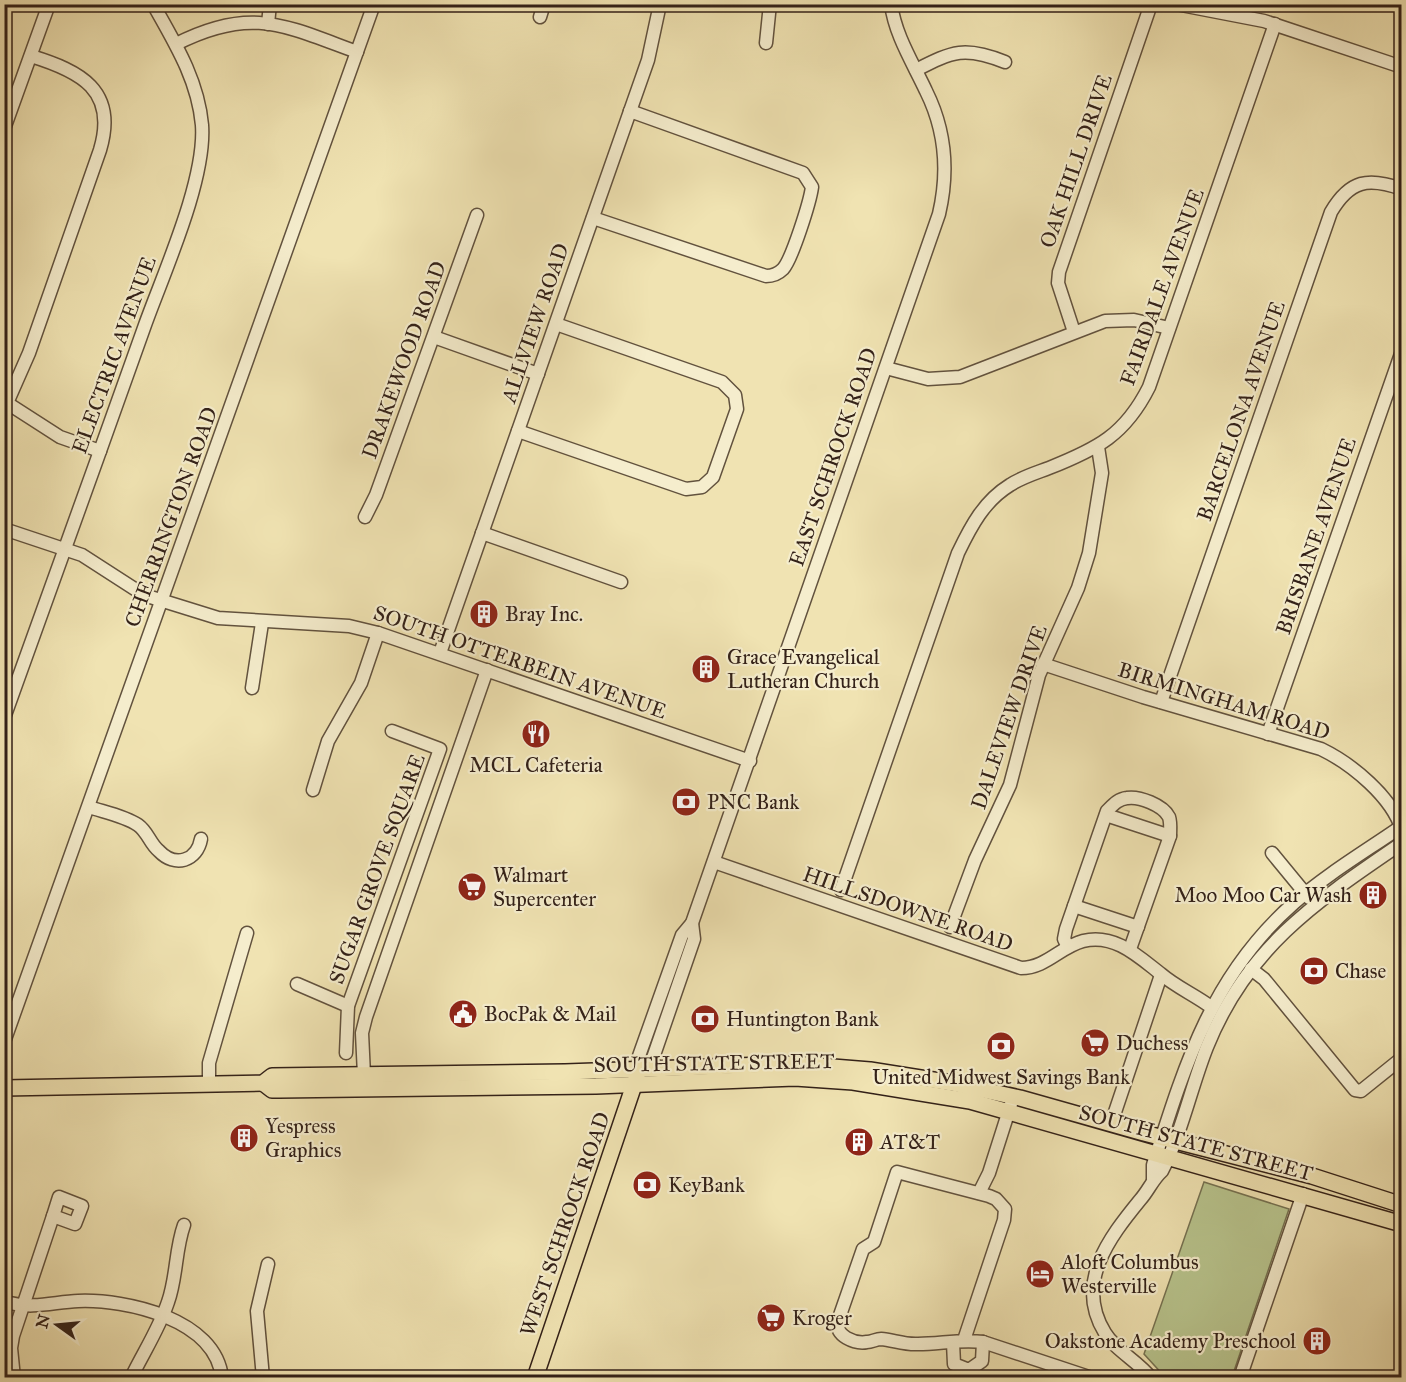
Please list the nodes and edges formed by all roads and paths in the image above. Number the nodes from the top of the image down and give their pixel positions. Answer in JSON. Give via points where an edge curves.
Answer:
{"nodes":[{"id":1,"x":49,"y":4,"type":"edge"},
{"id":2,"x":153,"y":4,"type":"edge"},
{"id":3,"x":270,"y":4,"type":"edge"},
{"id":4,"x":374,"y":4,"type":"edge"},
{"id":5,"x":544,"y":4,"type":"edge"},
{"id":6,"x":660,"y":4,"type":"edge"},
{"id":7,"x":770,"y":4,"type":"edge"},
{"id":8,"x":891,"y":4,"type":"edge"},
{"id":9,"x":1151,"y":4,"type":"edge"},
{"id":10,"x":1176,"y":4,"type":"edge"},
{"id":11,"x":540,"y":17,"type":"dead end"},
{"id":12,"x":267,"y":24,"type":"junction"},
{"id":13,"x":1275,"y":24,"type":"junction"},
{"id":14,"x":766,"y":43,"type":"dead end"},
{"id":15,"x":176,"y":44,"type":"junction"},
{"id":16,"x":357,"y":52,"type":"junction"},
{"id":17,"x":31,"y":56,"type":"junction"},
{"id":18,"x":1005,"y":62,"type":"dead end"},
{"id":19,"x":1401,"y":67,"type":"edge"},
{"id":20,"x":916,"y":70,"type":"junction"},
{"id":21,"x":630,"y":111,"type":"junction"},
{"id":22,"x":4,"y":129,"type":"edge"},
{"id":23,"x":1401,"y":189,"type":"edge"},
{"id":24,"x":477,"y":215,"type":"dead end"},
{"id":25,"x":593,"y":218,"type":"junction"},
{"id":26,"x":556,"y":324,"type":"junction"},
{"id":27,"x":1169,"y":328,"type":"junction"},
{"id":28,"x":1074,"y":332,"type":"junction"},
{"id":29,"x":434,"y":337,"type":"junction"},
{"id":30,"x":1401,"y":351,"type":"edge"},
{"id":31,"x":886,"y":368,"type":"junction"},
{"id":32,"x":538,"y":374,"type":"junction"},
{"id":33,"x":6,"y":402,"type":"edge"},
{"id":34,"x":518,"y":431,"type":"junction"},
{"id":35,"x":1098,"y":447,"type":"junction"},
{"id":36,"x":100,"y":451,"type":"junction"},
{"id":37,"x":365,"y":517,"type":"dead end"},
{"id":38,"x":4,"y":529,"type":"edge"},
{"id":39,"x":482,"y":533,"type":"junction"},
{"id":40,"x":65,"y":549,"type":"junction"},
{"id":41,"x":621,"y":582,"type":"dead end"},
{"id":42,"x":162,"y":601,"type":"junction"},
{"id":43,"x":262,"y":623,"type":"junction"},
{"id":44,"x":378,"y":633,"type":"junction"},
{"id":45,"x":440,"y":653,"type":"junction"},
{"id":46,"x":1043,"y":664,"type":"junction"},
{"id":47,"x":488,"y":670,"type":"junction"},
{"id":48,"x":252,"y":688,"type":"dead end"},
{"id":49,"x":1161,"y":702,"type":"junction"},
{"id":50,"x":4,"y":718,"type":"edge"},
{"id":51,"x":392,"y":731,"type":"dead end"},
{"id":52,"x":1268,"y":734,"type":"junction"},
{"id":53,"x":750,"y":761,"type":"junction"},
{"id":54,"x":312,"y":790,"type":"dead end"},
{"id":55,"x":89,"y":807,"type":"junction"},
{"id":56,"x":1106,"y":815,"type":"junction"},
{"id":57,"x":1401,"y":828,"type":"edge"},
{"id":58,"x":1170,"y":836,"type":"junction"},
{"id":59,"x":201,"y":839,"type":"dead end"},
{"id":60,"x":1401,"y":843,"type":"edge"},
{"id":61,"x":1272,"y":853,"type":"dead end"},
{"id":62,"x":714,"y":862,"type":"junction"},
{"id":63,"x":841,"y":890,"type":"dead end"},
{"id":64,"x":1306,"y":894,"type":"junction"},
{"id":65,"x":1314,"y":904,"type":"junction"},
{"id":66,"x":1074,"y":906,"type":"junction"},
{"id":67,"x":950,"y":927,"type":"dead end"},
{"id":68,"x":1138,"y":927,"type":"junction"},
{"id":69,"x":247,"y":933,"type":"dead end"},
{"id":70,"x":1068,"y":947,"type":"junction"},
{"id":71,"x":1130,"y":949,"type":"junction"},
{"id":72,"x":1251,"y":969,"type":"junction"},
{"id":73,"x":1161,"y":975,"type":"junction"},
{"id":74,"x":297,"y":984,"type":"dead end"},
{"id":75,"x":348,"y":1006,"type":"junction"},
{"id":76,"x":1211,"y":1007,"type":"junction"},
{"id":77,"x":4,"y":1042,"type":"edge"},
{"id":78,"x":346,"y":1053,"type":"dead end"},
{"id":79,"x":1401,"y":1058,"type":"edge"},
{"id":80,"x":822,"y":1073,"type":"junction"},
{"id":81,"x":637,"y":1078,"type":"junction"},
{"id":82,"x":364,"y":1082,"type":"junction"},
{"id":83,"x":209,"y":1085,"type":"junction"},
{"id":84,"x":268,"y":1087,"type":"junction"},
{"id":85,"x":4,"y":1088,"type":"edge"},
{"id":86,"x":974,"y":1088,"type":"junction"},
{"id":87,"x":928,"y":1093,"type":"junction"},
{"id":88,"x":1008,"y":1104,"type":"junction"},
{"id":89,"x":1111,"y":1124,"type":"junction"},
{"id":90,"x":1168,"y":1140,"type":"junction"},
{"id":91,"x":1163,"y":1156,"type":"junction"},
{"id":92,"x":979,"y":1193,"type":"junction"},
{"id":93,"x":1303,"y":1194,"type":"junction"},
{"id":94,"x":1401,"y":1205,"type":"edge"},
{"id":95,"x":53,"y":1216,"type":"dead end"},
{"id":96,"x":184,"y":1224,"type":"dead end"},
{"id":97,"x":1401,"y":1224,"type":"edge"},
{"id":98,"x":268,"y":1264,"type":"dead end"},
{"id":99,"x":16,"y":1304,"type":"junction"},
{"id":100,"x":163,"y":1316,"type":"junction"},
{"id":101,"x":959,"y":1341,"type":"junction"},
{"id":102,"x":983,"y":1342,"type":"junction"},
{"id":103,"x":14,"y":1377,"type":"edge"},
{"id":104,"x":131,"y":1377,"type":"edge"},
{"id":105,"x":222,"y":1377,"type":"edge"},
{"id":106,"x":263,"y":1377,"type":"edge"},
{"id":107,"x":535,"y":1377,"type":"edge"},
{"id":108,"x":1092,"y":1377,"type":"edge"},
{"id":109,"x":1151,"y":1377,"type":"edge"},
{"id":110,"x":1240,"y":1377,"type":"edge"}],
"edges":[{"from":1,"to":17,"type":"street"},
{"from":2,"to":15,"type":"street","name":"ELECTRIC AVENUE"},
{"from":3,"to":12,"type":"street"},
{"from":4,"to":16,"type":"street","name":"CHERRINGTON ROAD"},
{"from":5,"to":11,"type":"street"},
{"from":6,"to":21,"type":"street","name":"ALLVIEW ROAD","via":[[653,42]]},
{"from":7,"to":14,"type":"street"},
{"from":8,"to":20,"type":"street","name":"EAST SCHROCK ROAD","via":[[897,29]]},
{"from":9,"to":28,"type":"street","name":"OAK HILL DRIVE","via":[[1059,272],[1060,291]]},
{"from":10,"to":13,"type":"street"},
{"from":12,"to":15,"type":"street","via":[[251,21],[219,25]]},
{"from":12,"to":16,"type":"street","via":[[291,28]]},
{"from":13,"to":19,"type":"street"},
{"from":13,"to":27,"type":"street","name":"FAIRDALE AVENUE"},
{"from":15,"to":36,"type":"street","name":"ELECTRIC AVENUE","via":[[198,97],[201,158]]},
{"from":16,"to":42,"type":"street","name":"CHERRINGTON ROAD"},
{"from":17,"to":22,"type":"street"},
{"from":17,"to":33,"type":"street","via":[[83,76],[101,103],[105,126],[29,353]]},
{"from":18,"to":20,"type":"street","via":[[981,53],[962,52]]},
{"from":20,"to":31,"type":"street","name":"EAST SCHROCK ROAD","via":[[941,129],[945,181],[937,220]]},
{"from":21,"to":25,"type":"street","name":"ALLVIEW ROAD"},
{"from":21,"to":25,"type":"street","via":[[803,173],[812,187],[800,229],[788,263],[782,271],[766,276]]},
{"from":23,"to":49,"type":"street","name":"BARCELONA AVENUE","via":[[1367,182],[1353,186],[1342,194],[1331,212]]},
{"from":24,"to":29,"type":"street","name":"DRAKEWOOD ROAD"},
{"from":25,"to":26,"type":"street","name":"ALLVIEW ROAD"},
{"from":26,"to":32,"type":"street","name":"ALLVIEW ROAD"},
{"from":26,"to":34,"type":"street","via":[[722,382],[735,395],[737,409],[713,477],[702,487],[686,489]]},
{"from":27,"to":28,"type":"street","via":[[1134,320],[1105,321]]},
{"from":27,"to":35,"type":"street","name":"FAIRDALE AVENUE","via":[[1141,404],[1116,434]]},
{"from":28,"to":31,"type":"street","via":[[960,377],[928,379]]},
{"from":29,"to":32,"type":"street"},
{"from":29,"to":37,"type":"street","name":"DRAKEWOOD ROAD"},
{"from":30,"to":52,"type":"street","name":"BRISBANE AVENUE"},
{"from":31,"to":53,"type":"street","name":"EAST SCHROCK ROAD"},
{"from":32,"to":34,"type":"street","name":"ALLVIEW ROAD"},
{"from":33,"to":36,"type":"street","via":[[60,437]]},
{"from":34,"to":39,"type":"street","name":"ALLVIEW ROAD"},
{"from":35,"to":46,"type":"street","name":"DALEVIEW DRIVE","via":[[1102,473],[1089,553],[1078,588]]},
{"from":35,"to":63,"type":"street","name":"FAIRDALE AVENUE","via":[[1011,484],[970,527]]},
{"from":36,"to":40,"type":"street","name":"ELECTRIC AVENUE"},
{"from":38,"to":40,"type":"street","name":"SOUTH OTTERBEIN AVENUE"},
{"from":39,"to":41,"type":"street"},
{"from":39,"to":45,"type":"street","name":"ALLVIEW ROAD"},
{"from":40,"to":42,"type":"street","name":"SOUTH OTTERBEIN AVENUE","via":[[82,555],[144,595]]},
{"from":40,"to":50,"type":"street","name":"ELECTRIC AVENUE"},
{"from":42,"to":43,"type":"street","name":"SOUTH OTTERBEIN AVENUE","via":[[218,618]]},
{"from":42,"to":55,"type":"street","name":"CHERRINGTON ROAD"},
{"from":43,"to":44,"type":"street","name":"SOUTH OTTERBEIN AVENUE","via":[[349,626]]},
{"from":43,"to":48,"type":"street"},
{"from":44,"to":45,"type":"street","name":"SOUTH OTTERBEIN AVENUE"},
{"from":44,"to":54,"type":"street","via":[[356,693],[328,741]]},
{"from":45,"to":47,"type":"street","name":"SOUTH OTTERBEIN AVENUE"},
{"from":46,"to":49,"type":"street","name":"BIRMINGHAM ROAD"},
{"from":46,"to":67,"type":"street","name":"DALEVIEW DRIVE","via":[[1010,785],[975,860]]},
{"from":47,"to":53,"type":"street","name":"SOUTH OTTERBEIN AVENUE"},
{"from":47,"to":82,"type":"street","via":[[366,1017],[362,1033]]},
{"from":49,"to":52,"type":"street","name":"BIRMINGHAM ROAD"},
{"from":51,"to":75,"type":"street","name":"SUGAR GROVE SQUARE","via":[[440,749]]},
{"from":52,"to":57,"type":"street","name":"BIRMINGHAM ROAD","via":[[1342,759],[1362,774]]},
{"from":53,"to":62,"type":"street","name":"EAST SCHROCK ROAD"},
{"from":55,"to":59,"type":"street","via":[[136,823],[159,851],[175,859],[184,861],[193,856]]},
{"from":55,"to":77,"type":"street","name":"CHERRINGTON ROAD"},
{"from":56,"to":58,"type":"street"},
{"from":56,"to":58,"type":"street","via":[[1116,802],[1128,797],[1147,801],[1168,817]]},
{"from":56,"to":66,"type":"street"},
{"from":57,"to":64,"type":"street"},
{"from":58,"to":68,"type":"street"},
{"from":60,"to":65,"type":"street"},
{"from":61,"to":64,"type":"street"},
{"from":62,"to":70,"type":"street","name":"HILLSDOWNE ROAD","via":[[1014,967],[1039,965]]},
{"from":62,"to":81,"type":"street","name":"EAST SCHROCK ROAD","via":[[692,922],[694,939],[654,1055]]},
{"from":64,"to":65,"type":"street"},
{"from":64,"to":76,"type":"street","via":[[1251,947]]},
{"from":65,"to":72,"type":"street"},
{"from":66,"to":68,"type":"street"},
{"from":66,"to":70,"type":"street","via":[[1065,939]]},
{"from":68,"to":71,"type":"street"},
{"from":69,"to":83,"type":"street","via":[[209,1063]]},
{"from":70,"to":71,"type":"street","name":"HILLSDOWNE ROAD","via":[[1085,940]]},
{"from":71,"to":73,"type":"street","name":"HILLSDOWNE ROAD"},
{"from":72,"to":79,"type":"street","via":[[1264,979],[1358,1092]]},
{"from":72,"to":90,"type":"street","via":[[1207,1047]]},
{"from":73,"to":76,"type":"street","name":"HILLSDOWNE ROAD"},
{"from":73,"to":89,"type":"street"},
{"from":74,"to":75,"type":"street"},
{"from":75,"to":78,"type":"street","name":"SUGAR GROVE SQUARE"},
{"from":76,"to":90,"type":"street","via":[[1194,1042]]},
{"from":80,"to":81,"type":"main road","name":"SOUTH STATE STREET","via":[[764,1073],[741,1080]]},
{"from":80,"to":81,"type":"main road","name":"SOUTH STATE STREET","via":[[752,1065]]},
{"from":80,"to":86,"type":"main road","name":"SOUTH STATE STREET","via":[[947,1082]]},
{"from":80,"to":87,"type":"main road","name":"SOUTH STATE STREET"},
{"from":81,"to":82,"type":"main road","name":"SOUTH STATE STREET","via":[[524,1086]]},
{"from":81,"to":82,"type":"main road","name":"SOUTH STATE STREET","via":[[457,1073]]},
{"from":81,"to":107,"type":"main road","name":"WEST SCHROCK ROAD"},
{"from":82,"to":84,"type":"main road","name":"SOUTH STATE STREET","via":[[314,1082],[296,1090]]},
{"from":82,"to":84,"type":"main road","name":"SOUTH STATE STREET","via":[[272,1076]]},
{"from":83,"to":84,"type":"main road","name":"SOUTH STATE STREET"},
{"from":83,"to":85,"type":"main road","name":"SOUTH STATE STREET"},
{"from":86,"to":87,"type":"main road","via":[[965,1094]]},
{"from":86,"to":88,"type":"main road","name":"SOUTH STATE STREET"},
{"from":87,"to":88,"type":"main road","name":"SOUTH STATE STREET"},
{"from":88,"to":89,"type":"main road","name":"SOUTH STATE STREET","via":[[1069,1112]]},
{"from":88,"to":91,"type":"main road","name":"SOUTH STATE STREET"},
{"from":88,"to":92,"type":"street","via":[[982,1170]]},
{"from":89,"to":90,"type":"main road","name":"SOUTH STATE STREET"},
{"from":90,"to":91,"type":"street"},
{"from":90,"to":94,"type":"main road","name":"SOUTH STATE STREET","via":[[1312,1176]]},
{"from":91,"to":93,"type":"main road","name":"SOUTH STATE STREET"},
{"from":91,"to":109,"type":"street","via":[[1142,1198],[1109,1239],[1096,1272],[1094,1291],[1098,1320],[1106,1334]]},
{"from":92,"to":101,"type":"street","via":[[996,1199],[1005,1214]]},
{"from":92,"to":101,"type":"street","via":[[897,1172],[873,1242],[863,1249],[837,1325],[842,1336],[866,1343],[880,1339],[897,1344]]},
{"from":93,"to":97,"type":"main road","name":"SOUTH STATE STREET"},
{"from":93,"to":110,"type":"street"},
{"from":95,"to":99,"type":"street"},
{"from":96,"to":100,"type":"street"},
{"from":98,"to":106,"type":"street","via":[[257,1311]]},
{"from":99,"to":100,"type":"street","via":[[106,1302]]},
{"from":99,"to":103,"type":"street","via":[[11,1348]]},
{"from":100,"to":104,"type":"street"},
{"from":100,"to":105,"type":"street","via":[[190,1329],[209,1347]]},
{"from":101,"to":102,"type":"street"},
{"from":101,"to":102,"type":"street","via":[[954,1364],[969,1370],[982,1361]]},
{"from":102,"to":108,"type":"street"}]}
